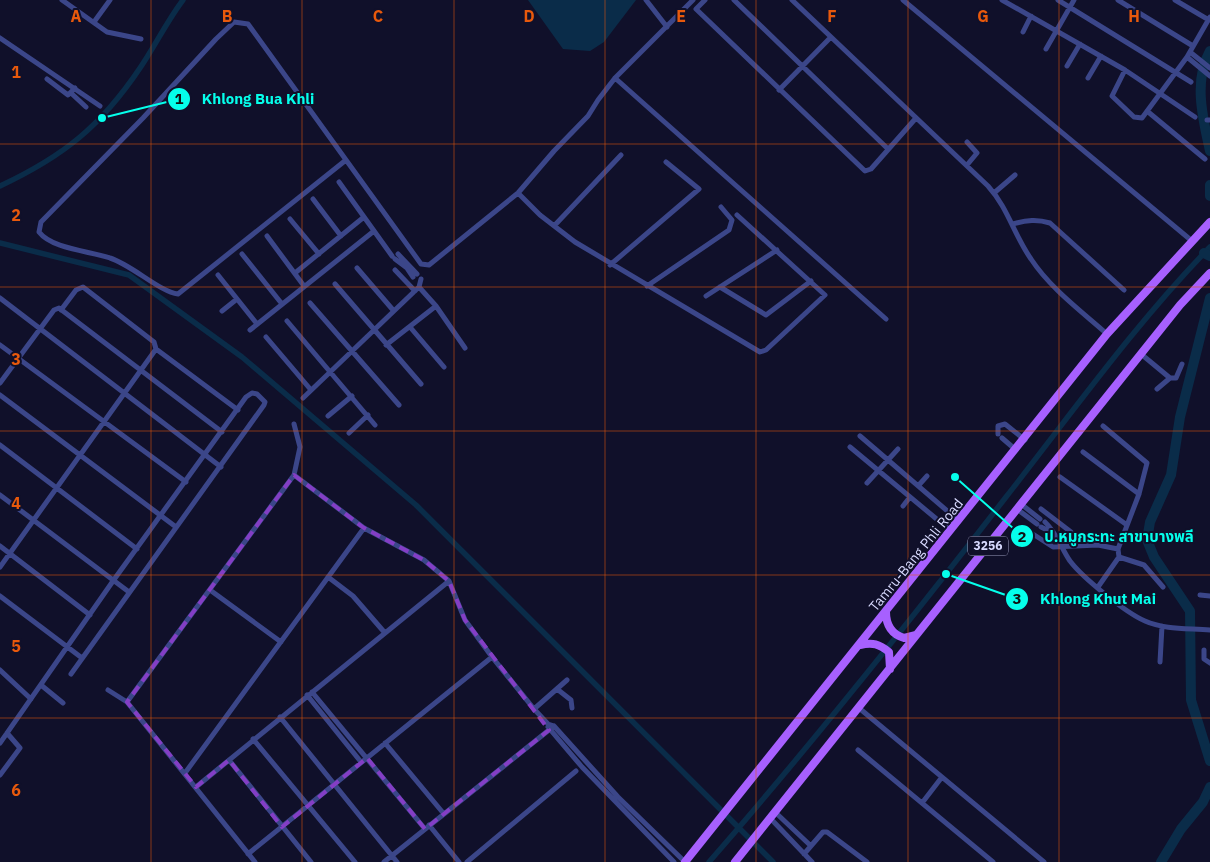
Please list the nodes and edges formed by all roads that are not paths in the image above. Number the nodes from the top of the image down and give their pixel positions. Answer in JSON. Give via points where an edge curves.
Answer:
{"nodes":[{"id":1,"x":62,"y":0,"type":"edge"},
{"id":2,"x":110,"y":0,"type":"edge"},
{"id":3,"x":646,"y":0,"type":"edge"},
{"id":4,"x":693,"y":0,"type":"edge"},
{"id":5,"x":705,"y":0,"type":"edge"},
{"id":6,"x":734,"y":0,"type":"edge"},
{"id":7,"x":792,"y":0,"type":"edge"},
{"id":8,"x":904,"y":0,"type":"edge"},
{"id":9,"x":1002,"y":0,"type":"edge"},
{"id":10,"x":1058,"y":0,"type":"edge"},
{"id":11,"x":1074,"y":0,"type":"edge"},
{"id":12,"x":1118,"y":0,"type":"edge"},
{"id":13,"x":1175,"y":0,"type":"edge"},
{"id":14,"x":1070,"y":7,"type":"junction"},
{"id":15,"x":1032,"y":16,"type":"junction"},
{"id":16,"x":1209,"y":18,"type":"edge"},
{"id":17,"x":94,"y":22,"type":"junction"},
{"id":18,"x":667,"y":27,"type":"junction"},
{"id":19,"x":1056,"y":30,"type":"junction"},
{"id":20,"x":1023,"y":32,"type":"dead end"},
{"id":21,"x":0,"y":38,"type":"edge"},
{"id":22,"x":830,"y":38,"type":"junction"},
{"id":23,"x":142,"y":39,"type":"dead end"},
{"id":24,"x":1080,"y":44,"type":"junction"},
{"id":25,"x":1193,"y":46,"type":"junction"},
{"id":26,"x":1046,"y":49,"type":"dead end"},
{"id":27,"x":1188,"y":54,"type":"junction"},
{"id":28,"x":1101,"y":56,"type":"junction"},
{"id":29,"x":803,"y":66,"type":"junction"},
{"id":30,"x":1067,"y":66,"type":"dead end"},
{"id":31,"x":1208,"y":67,"type":"edge"},
{"id":32,"x":1125,"y":70,"type":"junction"},
{"id":33,"x":1176,"y":71,"type":"junction"},
{"id":34,"x":1210,"y":76,"type":"edge"},
{"id":35,"x":615,"y":78,"type":"junction"},
{"id":36,"x":1088,"y":78,"type":"dead end"},
{"id":37,"x":47,"y":79,"type":"dead end"},
{"id":38,"x":1191,"y":82,"type":"dead end"},
{"id":39,"x":75,"y":88,"type":"junction"},
{"id":40,"x":779,"y":90,"type":"junction"},
{"id":41,"x":1161,"y":92,"type":"junction"},
{"id":42,"x":71,"y":93,"type":"junction"},
{"id":43,"x":100,"y":106,"type":"dead end"},
{"id":44,"x":86,"y":107,"type":"dead end"},
{"id":45,"x":1148,"y":111,"type":"junction"},
{"id":46,"x":1194,"y":117,"type":"dead end"},
{"id":47,"x":916,"y":118,"type":"junction"},
{"id":48,"x":967,"y":142,"type":"dead end"},
{"id":49,"x":888,"y":149,"type":"junction"},
{"id":50,"x":621,"y":155,"type":"dead end"},
{"id":51,"x":1205,"y":159,"type":"dead end"},
{"id":52,"x":346,"y":160,"type":"junction"},
{"id":53,"x":666,"y":162,"type":"dead end"},
{"id":54,"x":967,"y":165,"type":"junction"},
{"id":55,"x":1015,"y":175,"type":"dead end"},
{"id":56,"x":339,"y":182,"type":"dead end"},
{"id":57,"x":518,"y":193,"type":"junction"},
{"id":58,"x":994,"y":193,"type":"junction"},
{"id":59,"x":313,"y":199,"type":"dead end"},
{"id":60,"x":721,"y":207,"type":"dead end"},
{"id":61,"x":737,"y":215,"type":"dead end"},
{"id":62,"x":364,"y":217,"type":"junction"},
{"id":63,"x":290,"y":220,"type":"dead end"},
{"id":64,"x":1210,"y":222,"type":"edge"},
{"id":65,"x":1013,"y":224,"type":"junction"},
{"id":66,"x":554,"y":226,"type":"junction"},
{"id":67,"x":374,"y":231,"type":"junction"},
{"id":68,"x":267,"y":236,"type":"dead end"},
{"id":69,"x":340,"y":236,"type":"junction"},
{"id":70,"x":1192,"y":241,"type":"junction"},
{"id":71,"x":777,"y":250,"type":"junction"},
{"id":72,"x":242,"y":254,"type":"dead end"},
{"id":73,"x":318,"y":254,"type":"junction"},
{"id":74,"x":416,"y":257,"type":"junction"},
{"id":75,"x":610,"y":265,"type":"junction"},
{"id":76,"x":408,"y":266,"type":"junction"},
{"id":77,"x":358,"y":268,"type":"dead end"},
{"id":78,"x":395,"y":270,"type":"dead end"},
{"id":79,"x":295,"y":273,"type":"junction"},
{"id":80,"x":218,"y":274,"type":"dead end"},
{"id":81,"x":1209,"y":274,"type":"edge"},
{"id":82,"x":417,"y":281,"type":"junction"},
{"id":83,"x":811,"y":281,"type":"junction"},
{"id":84,"x":334,"y":284,"type":"dead end"},
{"id":85,"x":304,"y":286,"type":"junction"},
{"id":86,"x":647,"y":286,"type":"junction"},
{"id":87,"x":720,"y":287,"type":"junction"},
{"id":88,"x":1124,"y":290,"type":"dead end"},
{"id":89,"x":706,"y":296,"type":"dead end"},
{"id":90,"x":0,"y":298,"type":"edge"},
{"id":91,"x":237,"y":299,"type":"junction"},
{"id":92,"x":310,"y":303,"type":"dead end"},
{"id":93,"x":282,"y":304,"type":"junction"},
{"id":94,"x":436,"y":306,"type":"junction"},
{"id":95,"x":61,"y":310,"type":"junction"},
{"id":96,"x":393,"y":310,"type":"junction"},
{"id":97,"x":222,"y":311,"type":"dead end"},
{"id":98,"x":886,"y":319,"type":"dead end"},
{"id":99,"x":287,"y":321,"type":"dead end"},
{"id":100,"x":257,"y":324,"type":"junction"},
{"id":101,"x":410,"y":327,"type":"junction"},
{"id":102,"x":40,"y":328,"type":"junction"},
{"id":103,"x":250,"y":330,"type":"dead end"},
{"id":104,"x":373,"y":330,"type":"junction"},
{"id":105,"x":1108,"y":334,"type":"junction"},
{"id":106,"x":266,"y":337,"type":"dead end"},
{"id":107,"x":0,"y":345,"type":"edge"},
{"id":108,"x":386,"y":345,"type":"junction"},
{"id":109,"x":465,"y":348,"type":"dead end"},
{"id":110,"x":352,"y":349,"type":"junction"},
{"id":111,"x":156,"y":350,"type":"junction"},
{"id":112,"x":1141,"y":354,"type":"junction"},
{"id":113,"x":18,"y":358,"type":"junction"},
{"id":114,"x":1182,"y":364,"type":"dead end"},
{"id":115,"x":444,"y":367,"type":"dead end"},
{"id":116,"x":140,"y":370,"type":"junction"},
{"id":117,"x":330,"y":371,"type":"junction"},
{"id":118,"x":1170,"y":378,"type":"junction"},
{"id":119,"x":0,"y":383,"type":"edge"},
{"id":120,"x":421,"y":384,"type":"dead end"},
{"id":121,"x":1157,"y":389,"type":"dead end"},
{"id":122,"x":311,"y":390,"type":"junction"},
{"id":123,"x":123,"y":394,"type":"junction"},
{"id":124,"x":0,"y":395,"type":"edge"},
{"id":125,"x":352,"y":396,"type":"junction"},
{"id":126,"x":303,"y":398,"type":"dead end"},
{"id":127,"x":399,"y":405,"type":"dead end"},
{"id":128,"x":238,"y":410,"type":"junction"},
{"id":129,"x":368,"y":415,"type":"junction"},
{"id":130,"x":328,"y":416,"type":"dead end"},
{"id":131,"x":104,"y":421,"type":"junction"},
{"id":132,"x":294,"y":424,"type":"dead end"},
{"id":133,"x":376,"y":425,"type":"dead end"},
{"id":134,"x":1103,"y":426,"type":"dead end"},
{"id":135,"x":222,"y":432,"type":"junction"},
{"id":136,"x":349,"y":433,"type":"dead end"},
{"id":137,"x":860,"y":436,"type":"dead end"},
{"id":138,"x":1025,"y":440,"type":"junction"},
{"id":139,"x":0,"y":445,"type":"edge"},
{"id":140,"x":850,"y":447,"type":"dead end"},
{"id":141,"x":898,"y":449,"type":"dead end"},
{"id":142,"x":1016,"y":450,"type":"junction"},
{"id":143,"x":1083,"y":452,"type":"dead end"},
{"id":144,"x":79,"y":455,"type":"junction"},
{"id":145,"x":205,"y":456,"type":"junction"},
{"id":146,"x":888,"y":461,"type":"junction"},
{"id":147,"x":220,"y":467,"type":"junction"},
{"id":148,"x":878,"y":470,"type":"junction"},
{"id":149,"x":294,"y":475,"type":"junction"},
{"id":150,"x":927,"y":476,"type":"dead end"},
{"id":151,"x":1060,"y":477,"type":"dead end"},
{"id":152,"x":186,"y":482,"type":"junction"},
{"id":153,"x":867,"y":483,"type":"dead end"},
{"id":154,"x":918,"y":486,"type":"junction"},
{"id":155,"x":56,"y":487,"type":"junction"},
{"id":156,"x":1139,"y":494,"type":"junction"},
{"id":157,"x":0,"y":496,"type":"edge"},
{"id":158,"x":910,"y":497,"type":"junction"},
{"id":159,"x":903,"y":506,"type":"dead end"},
{"id":160,"x":1019,"y":507,"type":"junction"},
{"id":161,"x":1041,"y":509,"type":"dead end"},
{"id":162,"x":161,"y":516,"type":"junction"},
{"id":163,"x":33,"y":520,"type":"junction"},
{"id":164,"x":960,"y":521,"type":"junction"},
{"id":165,"x":1127,"y":525,"type":"junction"},
{"id":166,"x":176,"y":527,"type":"junction"},
{"id":167,"x":364,"y":528,"type":"junction"},
{"id":168,"x":1022,"y":528,"type":"dead end"},
{"id":169,"x":951,"y":532,"type":"junction"},
{"id":170,"x":1081,"y":545,"type":"junction"},
{"id":171,"x":0,"y":546,"type":"edge"},
{"id":172,"x":1064,"y":548,"type":"junction"},
{"id":173,"x":1118,"y":548,"type":"junction"},
{"id":174,"x":137,"y":549,"type":"junction"},
{"id":175,"x":9,"y":554,"type":"junction"},
{"id":176,"x":1119,"y":557,"type":"junction"},
{"id":177,"x":0,"y":567,"type":"edge"},
{"id":178,"x":328,"y":577,"type":"junction"},
{"id":179,"x":113,"y":581,"type":"junction"},
{"id":180,"x":448,"y":581,"type":"junction"},
{"id":181,"x":1098,"y":587,"type":"junction"},
{"id":182,"x":1163,"y":587,"type":"dead end"},
{"id":183,"x":210,"y":590,"type":"junction"},
{"id":184,"x":130,"y":592,"type":"junction"},
{"id":185,"x":1200,"y":595,"type":"dead end"},
{"id":186,"x":0,"y":596,"type":"edge"},
{"id":187,"x":1210,"y":596,"type":"edge"},
{"id":188,"x":886,"y":612,"type":"junction"},
{"id":189,"x":90,"y":615,"type":"junction"},
{"id":190,"x":1162,"y":626,"type":"junction"},
{"id":191,"x":1210,"y":630,"type":"edge"},
{"id":192,"x":385,"y":633,"type":"junction"},
{"id":193,"x":918,"y":634,"type":"junction"},
{"id":194,"x":281,"y":642,"type":"junction"},
{"id":195,"x":860,"y":645,"type":"junction"},
{"id":196,"x":68,"y":647,"type":"junction"},
{"id":197,"x":1204,"y":650,"type":"dead end"},
{"id":198,"x":492,"y":656,"type":"junction"},
{"id":199,"x":82,"y":658,"type":"junction"},
{"id":200,"x":1160,"y":662,"type":"dead end"},
{"id":201,"x":1210,"y":664,"type":"edge"},
{"id":202,"x":0,"y":670,"type":"edge"},
{"id":203,"x":890,"y":670,"type":"junction"},
{"id":204,"x":71,"y":674,"type":"dead end"},
{"id":205,"x":567,"y":680,"type":"dead end"},
{"id":206,"x":41,"y":685,"type":"junction"},
{"id":207,"x":558,"y":688,"type":"junction"},
{"id":208,"x":108,"y":690,"type":"dead end"},
{"id":209,"x":309,"y":694,"type":"junction"},
{"id":210,"x":31,"y":699,"type":"junction"},
{"id":211,"x":127,"y":702,"type":"junction"},
{"id":212,"x":63,"y":703,"type":"dead end"},
{"id":213,"x":572,"y":708,"type":"dead end"},
{"id":214,"x":859,"y":708,"type":"junction"},
{"id":215,"x":534,"y":709,"type":"junction"},
{"id":216,"x":280,"y":718,"type":"junction"},
{"id":217,"x":550,"y":726,"type":"junction"},
{"id":218,"x":7,"y":733,"type":"junction"},
{"id":219,"x":254,"y":740,"type":"junction"},
{"id":220,"x":0,"y":742,"type":"edge"},
{"id":221,"x":386,"y":743,"type":"junction"},
{"id":222,"x":858,"y":750,"type":"dead end"},
{"id":223,"x":367,"y":758,"type":"junction"},
{"id":224,"x":229,"y":760,"type":"junction"},
{"id":225,"x":361,"y":762,"type":"junction"},
{"id":226,"x":576,"y":771,"type":"dead end"},
{"id":227,"x":185,"y":773,"type":"junction"},
{"id":228,"x":0,"y":775,"type":"edge"},
{"id":229,"x":942,"y":777,"type":"junction"},
{"id":230,"x":334,"y":784,"type":"junction"},
{"id":231,"x":196,"y":787,"type":"junction"},
{"id":232,"x":922,"y":803,"type":"junction"},
{"id":233,"x":308,"y":805,"type":"junction"},
{"id":234,"x":444,"y":814,"type":"junction"},
{"id":235,"x":773,"y":816,"type":"junction"},
{"id":236,"x":282,"y":827,"type":"junction"},
{"id":237,"x":427,"y":827,"type":"junction"},
{"id":238,"x":811,"y":846,"type":"junction"},
{"id":239,"x":248,"y":854,"type":"junction"},
{"id":240,"x":804,"y":854,"type":"junction"},
{"id":241,"x":392,"y":856,"type":"junction"},
{"id":242,"x":255,"y":862,"type":"edge"},
{"id":243,"x":311,"y":862,"type":"edge"},
{"id":244,"x":355,"y":862,"type":"edge"},
{"id":245,"x":384,"y":862,"type":"edge"},
{"id":246,"x":397,"y":862,"type":"edge"},
{"id":247,"x":459,"y":862,"type":"edge"},
{"id":248,"x":468,"y":862,"type":"edge"},
{"id":249,"x":674,"y":862,"type":"edge"},
{"id":250,"x":685,"y":862,"type":"edge"},
{"id":251,"x":736,"y":862,"type":"edge"},
{"id":252,"x":812,"y":862,"type":"edge"},
{"id":253,"x":867,"y":862,"type":"edge"},
{"id":254,"x":993,"y":862,"type":"edge"},
{"id":255,"x":1044,"y":862,"type":"edge"}],
"edges":[{"from":1,"to":17,"type":"street"},
{"from":2,"to":17,"type":"street"},
{"from":3,"to":18,"type":"street"},
{"from":4,"to":18,"type":"street"},
{"from":5,"to":40,"type":"street","via":[[696,9]]},
{"from":6,"to":29,"type":"street"},
{"from":7,"to":22,"type":"street"},
{"from":8,"to":70,"type":"street"},
{"from":9,"to":15,"type":"street"},
{"from":10,"to":14,"type":"street"},
{"from":11,"to":14,"type":"street"},
{"from":12,"to":25,"type":"street"},
{"from":13,"to":16,"type":"street"},
{"from":14,"to":19,"type":"street"},
{"from":14,"to":33,"type":"street"},
{"from":15,"to":19,"type":"street"},
{"from":15,"to":20,"type":"street"},
{"from":16,"to":25,"type":"street"},
{"from":17,"to":23,"type":"street","via":[[109,32]]},
{"from":18,"to":35,"type":"street"},
{"from":19,"to":24,"type":"street"},
{"from":19,"to":26,"type":"street"},
{"from":21,"to":39,"type":"street"},
{"from":22,"to":29,"type":"street"},
{"from":22,"to":47,"type":"street"},
{"from":24,"to":28,"type":"street"},
{"from":24,"to":30,"type":"street"},
{"from":25,"to":27,"type":"street"},
{"from":27,"to":31,"type":"street"},
{"from":27,"to":33,"type":"street"},
{"from":27,"to":34,"type":"street","via":[[1192,62]]},
{"from":28,"to":32,"type":"street"},
{"from":28,"to":36,"type":"street"},
{"from":29,"to":40,"type":"street"},
{"from":29,"to":49,"type":"street"},
{"from":32,"to":41,"type":"street"},
{"from":32,"to":45,"type":"street","via":[[1112,96],[1137,118],[1144,117]]},
{"from":33,"to":38,"type":"street"},
{"from":33,"to":41,"type":"street"},
{"from":35,"to":57,"type":"street","via":[[588,116]]},
{"from":35,"to":98,"type":"street"},
{"from":37,"to":42,"type":"street","via":[[68,95]]},
{"from":39,"to":42,"type":"street"},
{"from":39,"to":43,"type":"street"},
{"from":40,"to":49,"type":"street","via":[[865,171],[871,169]]},
{"from":41,"to":45,"type":"street"},
{"from":41,"to":46,"type":"street"},
{"from":42,"to":44,"type":"street"},
{"from":45,"to":51,"type":"street"},
{"from":47,"to":49,"type":"street"},
{"from":47,"to":54,"type":"street"},
{"from":48,"to":54,"type":"street","via":[[977,153]]},
{"from":50,"to":66,"type":"street"},
{"from":52,"to":52,"type":"street","via":[[248,24],[234,22],[40,222],[38,232],[55,243],[111,258],[178,294]]},
{"from":52,"to":74,"type":"street"},
{"from":53,"to":75,"type":"street","via":[[699,189]]},
{"from":54,"to":58,"type":"street"},
{"from":55,"to":58,"type":"street"},
{"from":56,"to":62,"type":"street"},
{"from":57,"to":66,"type":"street"},
{"from":57,"to":74,"type":"street","via":[[429,265],[421,264]]},
{"from":58,"to":65,"type":"street"},
{"from":59,"to":69,"type":"street"},
{"from":60,"to":86,"type":"street","via":[[732,220],[729,230]]},
{"from":61,"to":71,"type":"street"},
{"from":62,"to":67,"type":"street"},
{"from":62,"to":69,"type":"street"},
{"from":63,"to":73,"type":"street"},
{"from":64,"to":70,"type":"main road","name":"Tamru-Bang Phli Road","number":"3256"},
{"from":65,"to":88,"type":"street","via":[[1027,220],[1050,223]]},
{"from":65,"to":105,"type":"street","via":[[1038,269]]},
{"from":66,"to":75,"type":"street"},
{"from":67,"to":76,"type":"street","via":[[387,249]]},
{"from":67,"to":85,"type":"street"},
{"from":68,"to":79,"type":"street"},
{"from":69,"to":73,"type":"street"},
{"from":70,"to":105,"type":"main road","name":"Tamru-Bang Phli Road","number":"3256"},
{"from":71,"to":83,"type":"street"},
{"from":71,"to":87,"type":"street"},
{"from":72,"to":93,"type":"street"},
{"from":73,"to":79,"type":"street"},
{"from":74,"to":76,"type":"street"},
{"from":75,"to":86,"type":"street"},
{"from":76,"to":82,"type":"street"},
{"from":77,"to":96,"type":"street"},
{"from":78,"to":82,"type":"street"},
{"from":79,"to":85,"type":"street"},
{"from":80,"to":91,"type":"street"},
{"from":81,"to":112,"type":"main road","number":"3256"},
{"from":82,"to":94,"type":"street"},
{"from":82,"to":96,"type":"street"},
{"from":83,"to":86,"type":"street","via":[[824,292],[825,297],[760,352]]},
{"from":83,"to":87,"type":"street","via":[[766,315]]},
{"from":84,"to":104,"type":"street"},
{"from":85,"to":93,"type":"street"},
{"from":87,"to":89,"type":"street"},
{"from":90,"to":102,"type":"street"},
{"from":91,"to":97,"type":"street"},
{"from":91,"to":100,"type":"street"},
{"from":92,"to":110,"type":"street"},
{"from":93,"to":100,"type":"street"},
{"from":94,"to":101,"type":"street"},
{"from":94,"to":109,"type":"street"},
{"from":95,"to":102,"type":"street","via":[[56,308]]},
{"from":95,"to":111,"type":"street","via":[[76,290],[83,287],[154,342]]},
{"from":95,"to":116,"type":"street"},
{"from":96,"to":104,"type":"street"},
{"from":99,"to":117,"type":"street"},
{"from":100,"to":103,"type":"street"},
{"from":101,"to":108,"type":"street"},
{"from":101,"to":115,"type":"street"},
{"from":102,"to":113,"type":"street"},
{"from":102,"to":123,"type":"street"},
{"from":104,"to":108,"type":"street"},
{"from":104,"to":110,"type":"street"},
{"from":105,"to":138,"type":"main road","name":"Tamru-Bang Phli Road","number":"3256"},
{"from":106,"to":122,"type":"street"},
{"from":107,"to":113,"type":"street"},
{"from":108,"to":120,"type":"street"},
{"from":110,"to":117,"type":"street"},
{"from":110,"to":127,"type":"street"},
{"from":111,"to":116,"type":"street"},
{"from":111,"to":128,"type":"street"},
{"from":112,"to":118,"type":"street"},
{"from":112,"to":160,"type":"main road","number":"3256"},
{"from":113,"to":119,"type":"street"},
{"from":113,"to":131,"type":"street"},
{"from":114,"to":118,"type":"street","via":[[1176,378]]},
{"from":116,"to":123,"type":"street"},
{"from":116,"to":135,"type":"street"},
{"from":117,"to":122,"type":"street"},
{"from":117,"to":125,"type":"street"},
{"from":118,"to":121,"type":"street"},
{"from":122,"to":126,"type":"street"},
{"from":123,"to":131,"type":"street"},
{"from":123,"to":145,"type":"street"},
{"from":124,"to":144,"type":"street"},
{"from":125,"to":129,"type":"street"},
{"from":125,"to":130,"type":"street"},
{"from":128,"to":135,"type":"street"},
{"from":128,"to":147,"type":"street","via":[[252,393],[265,402]]},
{"from":129,"to":133,"type":"street"},
{"from":129,"to":136,"type":"street"},
{"from":131,"to":144,"type":"street"},
{"from":131,"to":152,"type":"street"},
{"from":132,"to":149,"type":"street","via":[[300,447]]},
{"from":134,"to":156,"type":"street","via":[[1145,459],[1147,467]]},
{"from":135,"to":145,"type":"street"},
{"from":137,"to":146,"type":"street"},
{"from":138,"to":142,"type":"main road","name":"Tamru-Bang Phli Road","number":"3256"},
{"from":138,"to":142,"type":"street","via":[[1006,424],[998,426],[1000,436]]},
{"from":139,"to":155,"type":"street"},
{"from":140,"to":148,"type":"street"},
{"from":141,"to":146,"type":"street"},
{"from":142,"to":164,"type":"main road","name":"Tamru-Bang Phli Road","number":"3256"},
{"from":143,"to":156,"type":"street"},
{"from":144,"to":155,"type":"street"},
{"from":144,"to":162,"type":"street"},
{"from":145,"to":147,"type":"street"},
{"from":145,"to":152,"type":"street"},
{"from":146,"to":148,"type":"street"},
{"from":146,"to":154,"type":"street"},
{"from":147,"to":166,"type":"street"},
{"from":148,"to":153,"type":"street"},
{"from":148,"to":158,"type":"street"},
{"from":149,"to":167,"type":"street"},
{"from":149,"to":183,"type":"street"},
{"from":150,"to":154,"type":"street"},
{"from":151,"to":165,"type":"street"},
{"from":152,"to":162,"type":"street"},
{"from":154,"to":164,"type":"street"},
{"from":155,"to":163,"type":"street"},
{"from":155,"to":174,"type":"street"},
{"from":156,"to":165,"type":"street"},
{"from":157,"to":163,"type":"street"},
{"from":158,"to":159,"type":"street"},
{"from":158,"to":169,"type":"street"},
{"from":160,"to":172,"type":"street","via":[[1054,533]]},
{"from":160,"to":193,"type":"main road","number":"3256"},
{"from":161,"to":170,"type":"street","via":[[1071,532]]},
{"from":162,"to":166,"type":"street"},
{"from":162,"to":174,"type":"street"},
{"from":163,"to":175,"type":"street"},
{"from":163,"to":179,"type":"street"},
{"from":164,"to":169,"type":"main road","name":"Tamru-Bang Phli Road","number":"3256"},
{"from":165,"to":173,"type":"street"},
{"from":166,"to":184,"type":"street"},
{"from":167,"to":178,"type":"street"},
{"from":167,"to":180,"type":"street","via":[[424,560]]},
{"from":168,"to":172,"type":"street","via":[[1045,544]]},
{"from":169,"to":188,"type":"main road","name":"Tamru-Bang Phli Road","number":"3256"},
{"from":170,"to":172,"type":"street"},
{"from":170,"to":173,"type":"street"},
{"from":171,"to":175,"type":"street"},
{"from":172,"to":181,"type":"street","via":[[1069,560]]},
{"from":173,"to":176,"type":"street"},
{"from":174,"to":179,"type":"street"},
{"from":175,"to":177,"type":"street"},
{"from":175,"to":189,"type":"street"},
{"from":176,"to":181,"type":"street"},
{"from":176,"to":182,"type":"street","via":[[1144,564]]},
{"from":178,"to":192,"type":"street","via":[[353,596]]},
{"from":178,"to":194,"type":"street"},
{"from":179,"to":184,"type":"street"},
{"from":179,"to":189,"type":"street"},
{"from":180,"to":192,"type":"street"},
{"from":180,"to":198,"type":"street","via":[[465,620]]},
{"from":181,"to":190,"type":"street","via":[[1135,616]]},
{"from":183,"to":194,"type":"street"},
{"from":183,"to":211,"type":"street"},
{"from":184,"to":199,"type":"street"},
{"from":185,"to":187,"type":"street"},
{"from":186,"to":196,"type":"street"},
{"from":188,"to":193,"type":"main road","via":[[889,627],[896,634],[910,638]]},
{"from":188,"to":195,"type":"main road","name":"Tamru-Bang Phli Road","number":"3256"},
{"from":189,"to":196,"type":"street"},
{"from":190,"to":191,"type":"street"},
{"from":190,"to":200,"type":"street"},
{"from":192,"to":209,"type":"street"},
{"from":193,"to":203,"type":"main road","number":"3256"},
{"from":194,"to":227,"type":"street"},
{"from":195,"to":203,"type":"main road","via":[[881,646],[889,652]]},
{"from":195,"to":250,"type":"main road","name":"Tamru-Bang Phli Road","number":"3256"},
{"from":196,"to":199,"type":"street"},
{"from":196,"to":206,"type":"street"},
{"from":197,"to":201,"type":"street","via":[[1204,660]]},
{"from":198,"to":215,"type":"street"},
{"from":198,"to":221,"type":"street"},
{"from":199,"to":204,"type":"street"},
{"from":202,"to":210,"type":"street"},
{"from":203,"to":214,"type":"main road","number":"3256"},
{"from":205,"to":207,"type":"street"},
{"from":206,"to":210,"type":"street"},
{"from":206,"to":212,"type":"street"},
{"from":207,"to":213,"type":"street","via":[[571,700]]},
{"from":207,"to":215,"type":"street"},
{"from":208,"to":211,"type":"street"},
{"from":209,"to":216,"type":"street"},
{"from":209,"to":223,"type":"street"},
{"from":209,"to":225,"type":"street"},
{"from":210,"to":218,"type":"street"},
{"from":211,"to":227,"type":"street"},
{"from":214,"to":229,"type":"street"},
{"from":214,"to":235,"type":"main road","number":"3256"},
{"from":215,"to":217,"type":"street"},
{"from":216,"to":219,"type":"street"},
{"from":216,"to":230,"type":"street"},
{"from":217,"to":234,"type":"street"},
{"from":217,"to":249,"type":"street"},
{"from":217,"to":250,"type":"street"},
{"from":218,"to":220,"type":"street"},
{"from":218,"to":228,"type":"street","via":[[20,748]]},
{"from":219,"to":224,"type":"street"},
{"from":219,"to":233,"type":"street"},
{"from":221,"to":223,"type":"street"},
{"from":221,"to":234,"type":"street"},
{"from":222,"to":232,"type":"street"},
{"from":223,"to":225,"type":"street"},
{"from":223,"to":237,"type":"street"},
{"from":224,"to":231,"type":"street"},
{"from":224,"to":236,"type":"street"},
{"from":225,"to":230,"type":"street"},
{"from":226,"to":248,"type":"street"},
{"from":227,"to":231,"type":"street"},
{"from":229,"to":232,"type":"street"},
{"from":229,"to":255,"type":"street"},
{"from":230,"to":233,"type":"street"},
{"from":230,"to":241,"type":"street"},
{"from":231,"to":239,"type":"street"},
{"from":232,"to":254,"type":"street"},
{"from":233,"to":236,"type":"street"},
{"from":233,"to":244,"type":"street"},
{"from":234,"to":237,"type":"street"},
{"from":235,"to":238,"type":"street"},
{"from":235,"to":240,"type":"street"},
{"from":235,"to":251,"type":"main road","number":"3256"},
{"from":236,"to":239,"type":"street"},
{"from":236,"to":243,"type":"street"},
{"from":237,"to":241,"type":"street"},
{"from":237,"to":247,"type":"street"},
{"from":238,"to":240,"type":"street"},
{"from":238,"to":253,"type":"street","via":[[823,832],[827,832]]},
{"from":239,"to":242,"type":"street"},
{"from":240,"to":252,"type":"street"},
{"from":241,"to":245,"type":"street"},
{"from":241,"to":246,"type":"street"}]}
